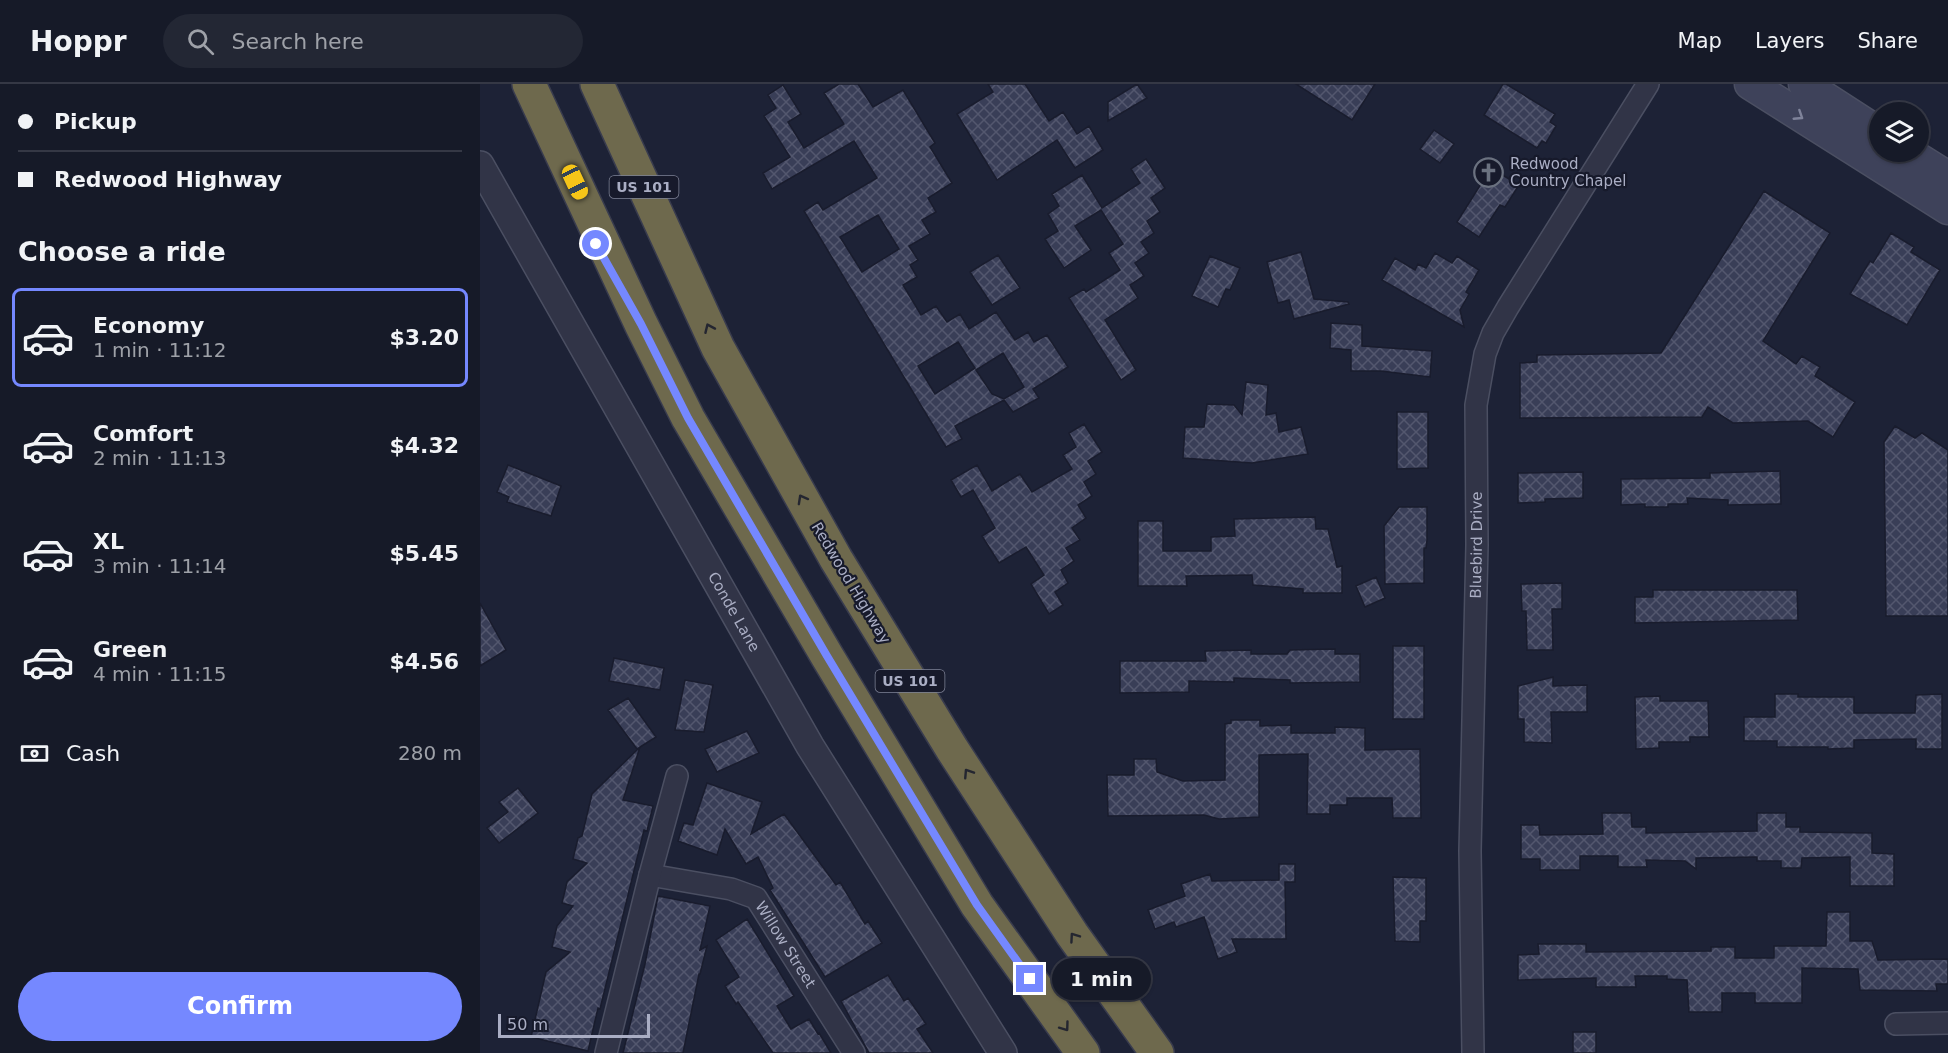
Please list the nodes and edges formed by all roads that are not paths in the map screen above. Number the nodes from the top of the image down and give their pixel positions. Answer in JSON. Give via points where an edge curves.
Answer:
{"nodes":[{"id":1,"x":507,"y":84,"type":"edge"},
{"id":2,"x":529,"y":84,"type":"edge"},
{"id":3,"x":597,"y":84,"type":"edge"},
{"id":4,"x":616,"y":84,"type":"edge"},
{"id":5,"x":1648,"y":84,"type":"edge"},
{"id":6,"x":1750,"y":84,"type":"edge"},
{"id":7,"x":1804,"y":84,"type":"edge"},
{"id":8,"x":1869,"y":126,"type":"edge"},
{"id":9,"x":1924,"y":162,"type":"edge"},
{"id":10,"x":480,"y":165,"type":"edge"},
{"id":11,"x":1948,"y":177,"type":"edge"},
{"id":12,"x":1948,"y":209,"type":"edge"},
{"id":13,"x":692,"y":291,"type":"junction"},
{"id":14,"x":641,"y":324,"type":"junction"},
{"id":15,"x":677,"y":776,"type":"dead end"},
{"id":16,"x":650,"y":875,"type":"junction"},
{"id":17,"x":1948,"y":1023,"type":"edge"},
{"id":18,"x":1896,"y":1024,"type":"dead end"},
{"id":19,"x":606,"y":1053,"type":"edge"},
{"id":20,"x":854,"y":1053,"type":"edge"},
{"id":21,"x":1003,"y":1053,"type":"edge"},
{"id":22,"x":1083,"y":1053,"type":"edge"},
{"id":23,"x":1157,"y":1053,"type":"edge"},
{"id":24,"x":1473,"y":1053,"type":"edge"}],
"edges":[{"from":1,"to":14,"type":"highway"},
{"from":2,"to":14,"type":"highway"},
{"from":3,"to":13,"type":"highway","name":"Redwood Highway","number":"US 101"},
{"from":4,"to":13,"type":"highway"},
{"from":5,"to":24,"type":"street","name":"Bluebird Drive","via":[[1508,307],[1489,344],[1480,375],[1476,405],[1470,850]]},
{"from":6,"to":12,"type":"main road","one_way":true},
{"from":7,"to":8,"type":"main road"},
{"from":9,"to":11,"type":"main road"},
{"from":10,"to":21,"type":"street","name":"Conde Lane","via":[[810,746]]},
{"from":23,"to":13,"type":"highway","name":"Redwood Highway","number":"US 101","one_way":true,"via":[[1072,934],[977,788],[836,559],[718,348]]},
{"from":14,"to":22,"type":"highway","one_way":true,"via":[[688,418],[977,905]]},
{"from":15,"to":16,"type":"street"},
{"from":16,"to":19,"type":"street"},
{"from":16,"to":20,"type":"street","name":"Willow Street","via":[[731,889],[756,898]]},
{"from":17,"to":18,"type":"street"}]}
